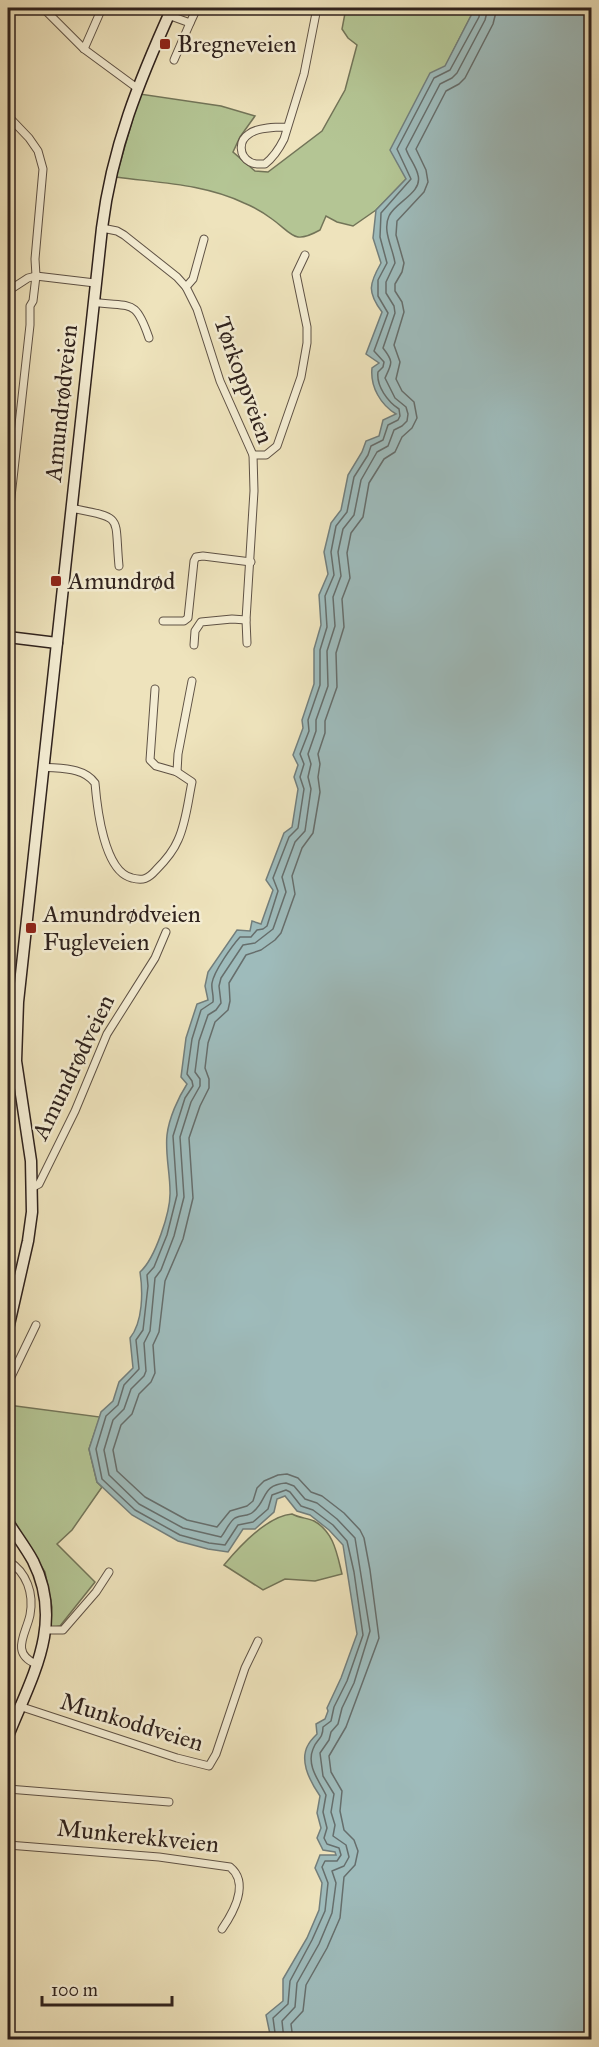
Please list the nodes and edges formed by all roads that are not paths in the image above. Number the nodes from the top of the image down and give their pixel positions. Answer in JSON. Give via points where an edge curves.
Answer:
{"nodes":[{"id":1,"x":43,"y":8,"type":"edge"},
{"id":2,"x":102,"y":8,"type":"edge"},
{"id":3,"x":197,"y":8,"type":"edge"},
{"id":4,"x":317,"y":8,"type":"edge"},
{"id":5,"x":170,"y":11,"type":"edge"},
{"id":6,"x":190,"y":23,"type":"junction"},
{"id":7,"x":84,"y":49,"type":"junction"},
{"id":8,"x":174,"y":60,"type":"dead end"},
{"id":9,"x":137,"y":88,"type":"junction"},
{"id":10,"x":8,"y":116,"type":"edge"},
{"id":11,"x":287,"y":127,"type":"junction"},
{"id":12,"x":102,"y":228,"type":"junction"},
{"id":13,"x":204,"y":239,"type":"dead end"},
{"id":14,"x":305,"y":255,"type":"dead end"},
{"id":15,"x":36,"y":276,"type":"junction"},
{"id":16,"x":95,"y":283,"type":"junction"},
{"id":17,"x":186,"y":288,"type":"junction"},
{"id":18,"x":8,"y":291,"type":"edge"},
{"id":19,"x":93,"y":302,"type":"junction"},
{"id":20,"x":149,"y":339,"type":"dead end"},
{"id":21,"x":253,"y":455,"type":"junction"},
{"id":22,"x":71,"y":508,"type":"junction"},
{"id":23,"x":8,"y":524,"type":"edge"},
{"id":24,"x":251,"y":562,"type":"junction"},
{"id":25,"x":119,"y":566,"type":"dead end"},
{"id":26,"x":246,"y":620,"type":"junction"},
{"id":27,"x":163,"y":621,"type":"dead end"},
{"id":28,"x":8,"y":637,"type":"edge"},
{"id":29,"x":57,"y":643,"type":"junction"},
{"id":30,"x":247,"y":643,"type":"dead end"},
{"id":31,"x":194,"y":645,"type":"dead end"},
{"id":32,"x":192,"y":681,"type":"dead end"},
{"id":33,"x":155,"y":690,"type":"dead end"},
{"id":34,"x":43,"y":767,"type":"junction"},
{"id":35,"x":177,"y":772,"type":"junction"},
{"id":36,"x":166,"y":932,"type":"dead end"},
{"id":37,"x":13,"y":1001,"type":"edge"},
{"id":38,"x":33,"y":1187,"type":"junction"},
{"id":39,"x":36,"y":1325,"type":"dead end"},
{"id":40,"x":8,"y":1329,"type":"edge"},
{"id":41,"x":8,"y":1383,"type":"edge"},
{"id":42,"x":8,"y":1522,"type":"edge"},
{"id":43,"x":8,"y":1561,"type":"edge"},
{"id":44,"x":109,"y":1572,"type":"dead end"},
{"id":45,"x":46,"y":1630,"type":"junction"},
{"id":46,"x":258,"y":1641,"type":"dead end"},
{"id":47,"x":36,"y":1664,"type":"junction"},
{"id":48,"x":19,"y":1706,"type":"junction"},
{"id":49,"x":8,"y":1736,"type":"edge"},
{"id":50,"x":8,"y":1789,"type":"edge"},
{"id":51,"x":169,"y":1802,"type":"dead end"},
{"id":52,"x":8,"y":1845,"type":"edge"},
{"id":53,"x":222,"y":1929,"type":"dead end"}],
"edges":[{"from":1,"to":7,"type":"street"},
{"from":2,"to":7,"type":"street"},
{"from":3,"to":6,"type":"street"},
{"from":4,"to":11,"type":"street","via":[[304,74]]},
{"from":5,"to":6,"type":"street","name":"Amundrødveien"},
{"from":5,"to":9,"type":"main road","name":"Amundrødveien"},
{"from":6,"to":8,"type":"street"},
{"from":7,"to":9,"type":"street"},
{"from":9,"to":12,"type":"main road","name":"Amundrødveien","via":[[115,154]]},
{"from":10,"to":15,"type":"street","via":[[29,138],[42,163]]},
{"from":11,"to":11,"type":"street","via":[[249,133],[242,141],[243,155],[250,162],[265,164],[279,148]]},
{"from":12,"to":16,"type":"main road","name":"Amundrødveien"},
{"from":12,"to":17,"type":"street","name":"Tørkoppveien","via":[[124,235]]},
{"from":13,"to":17,"type":"street","via":[[193,279]]},
{"from":14,"to":21,"type":"street","via":[[296,274],[307,327],[301,377],[277,446],[266,455]]},
{"from":15,"to":16,"type":"street"},
{"from":15,"to":18,"type":"street"},
{"from":15,"to":23,"type":"street"},
{"from":16,"to":19,"type":"main road","name":"Amundrødveien"},
{"from":17,"to":21,"type":"street","name":"Tørkoppveien","via":[[197,309],[220,381]]},
{"from":19,"to":20,"type":"street","name":"Amundrødveien","via":[[133,307],[141,316]]},
{"from":19,"to":22,"type":"main road","name":"Amundrødveien"},
{"from":21,"to":24,"type":"street","name":"Tørkoppveien"},
{"from":22,"to":25,"type":"street","name":"Amundrødveien","via":[[104,514],[113,520],[118,534]]},
{"from":22,"to":29,"type":"main road","name":"Amundrødveien"},
{"from":24,"to":26,"type":"street","name":"Tørkoppveien"},
{"from":24,"to":27,"type":"street","via":[[196,557],[188,618]]},
{"from":26,"to":30,"type":"street","name":"Tørkoppveien"},
{"from":26,"to":31,"type":"street","via":[[201,622],[195,631]]},
{"from":28,"to":29,"type":"main road"},
{"from":29,"to":34,"type":"main road","name":"Amundrødveien"},
{"from":32,"to":35,"type":"street"},
{"from":33,"to":35,"type":"street","via":[[150,760],[156,766]]},
{"from":34,"to":35,"type":"street","via":[[77,771],[90,777],[95,783],[101,828],[114,863],[128,877],[141,880],[150,877],[168,857],[182,832],[192,782]]},
{"from":34,"to":37,"type":"main road","name":"Amundrødveien"},
{"from":36,"to":38,"type":"street","name":"Amundrødveien","via":[[155,958],[107,1034],[75,1111],[39,1184]]},
{"from":37,"to":38,"type":"main road","name":"Amundrødveien","via":[[16,1061]]},
{"from":38,"to":40,"type":"main road","name":"Amundrødveien","via":[[28,1241]]},
{"from":39,"to":41,"type":"street"},
{"from":42,"to":45,"type":"main road","via":[[40,1578],[46,1602]]},
{"from":43,"to":47,"type":"street","via":[[20,1569],[30,1591],[31,1611],[22,1651]]},
{"from":44,"to":45,"type":"street","via":[[63,1630]]},
{"from":45,"to":47,"type":"main road"},
{"from":46,"to":48,"type":"street","name":"Munkoddveien","via":[[209,1766]]},
{"from":47,"to":48,"type":"main road"},
{"from":48,"to":49,"type":"main road"},
{"from":50,"to":51,"type":"street","name":"Munkerekkveien"},
{"from":52,"to":53,"type":"street","name":"Munkerekkveien","via":[[230,1867],[238,1875],[239,1887],[234,1909]]}]}
